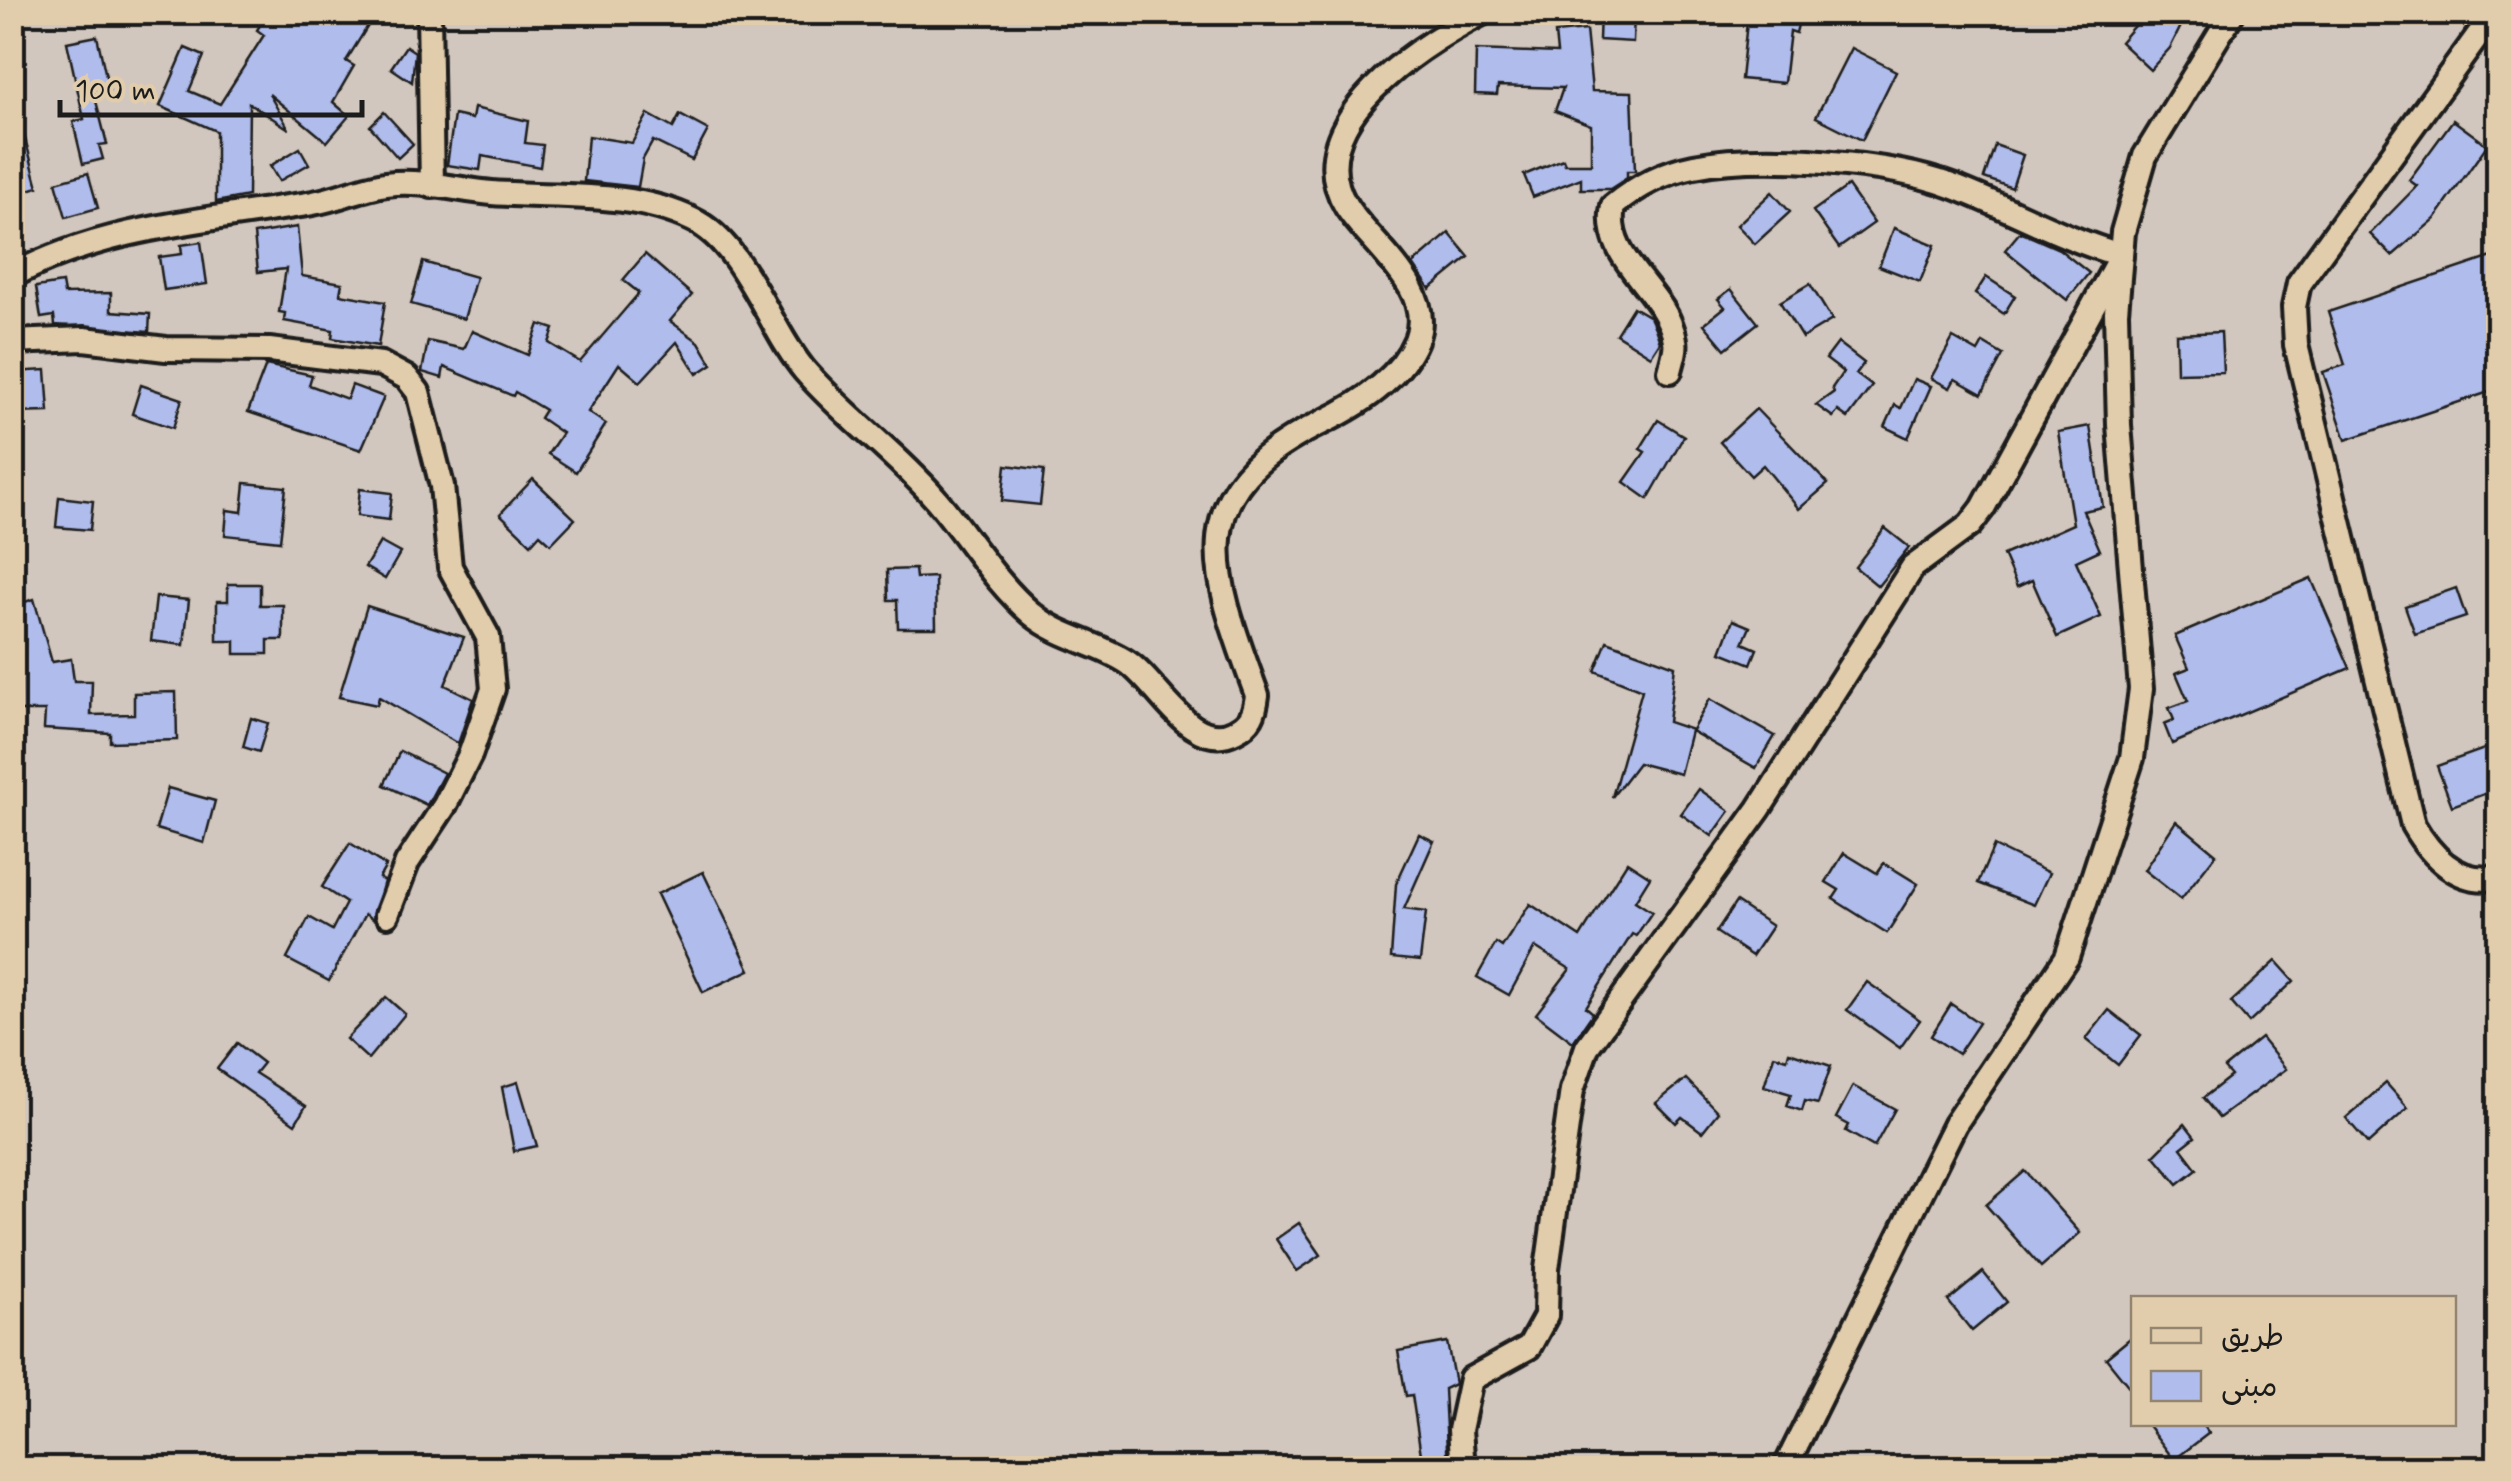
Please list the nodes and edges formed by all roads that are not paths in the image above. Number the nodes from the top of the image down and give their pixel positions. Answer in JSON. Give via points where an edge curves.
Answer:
{"nodes":[{"id":1,"x":429,"y":12,"type":"edge"},
{"id":2,"x":1484,"y":12,"type":"edge"},
{"id":3,"x":2233,"y":12,"type":"edge"},
{"id":4,"x":2496,"y":15,"type":"edge"},
{"id":5,"x":432,"y":186,"type":"junction"},
{"id":6,"x":2121,"y":255,"type":"junction"},
{"id":7,"x":12,"y":276,"type":"edge"},
{"id":8,"x":12,"y":342,"type":"edge"},
{"id":9,"x":1670,"y":372,"type":"dead end"},
{"id":10,"x":2498,"y":877,"type":"edge"},
{"id":11,"x":388,"y":914,"type":"dead end"},
{"id":12,"x":1463,"y":1468,"type":"edge"},
{"id":13,"x":1785,"y":1468,"type":"edge"}],
"edges":[{"from":1,"to":5,"type":"street"},
{"from":2,"to":5,"type":"street","via":[[1384,75],[1340,136],[1337,185],[1345,205],[1402,279],[1421,317],[1416,341],[1364,401],[1278,444],[1225,513],[1217,572],[1258,696],[1255,713],[1228,734],[1207,734],[1130,663],[1032,615],[932,495],[790,354],[739,264],[699,222],[666,208],[564,193]]},
{"from":3,"to":6,"type":"street","via":[[2145,156]]},
{"from":4,"to":10,"type":"street","via":[[2299,283],[2294,307],[2296,345],[2413,825],[2428,851],[2454,872]]},
{"from":5,"to":7,"type":"street","via":[[388,183],[317,203],[206,217],[98,241]]},
{"from":6,"to":9,"type":"street","via":[[2067,240],[1952,186],[1895,170],[1846,163],[1695,166],[1637,187],[1613,206],[1609,225],[1667,318],[1676,343]]},
{"from":6,"to":12,"type":"street","via":[[1983,508],[1913,567],[1758,809],[1588,1048],[1572,1090],[1546,1316],[1529,1347],[1471,1379],[1460,1430]]},
{"from":6,"to":13,"type":"street","via":[[2119,425],[2141,689],[2132,758],[2066,957],[1955,1124]]},
{"from":8,"to":11,"type":"street","via":[[269,350],[381,364],[418,392],[442,486],[450,567],[488,637],[493,689],[470,754],[407,863]]}]}
